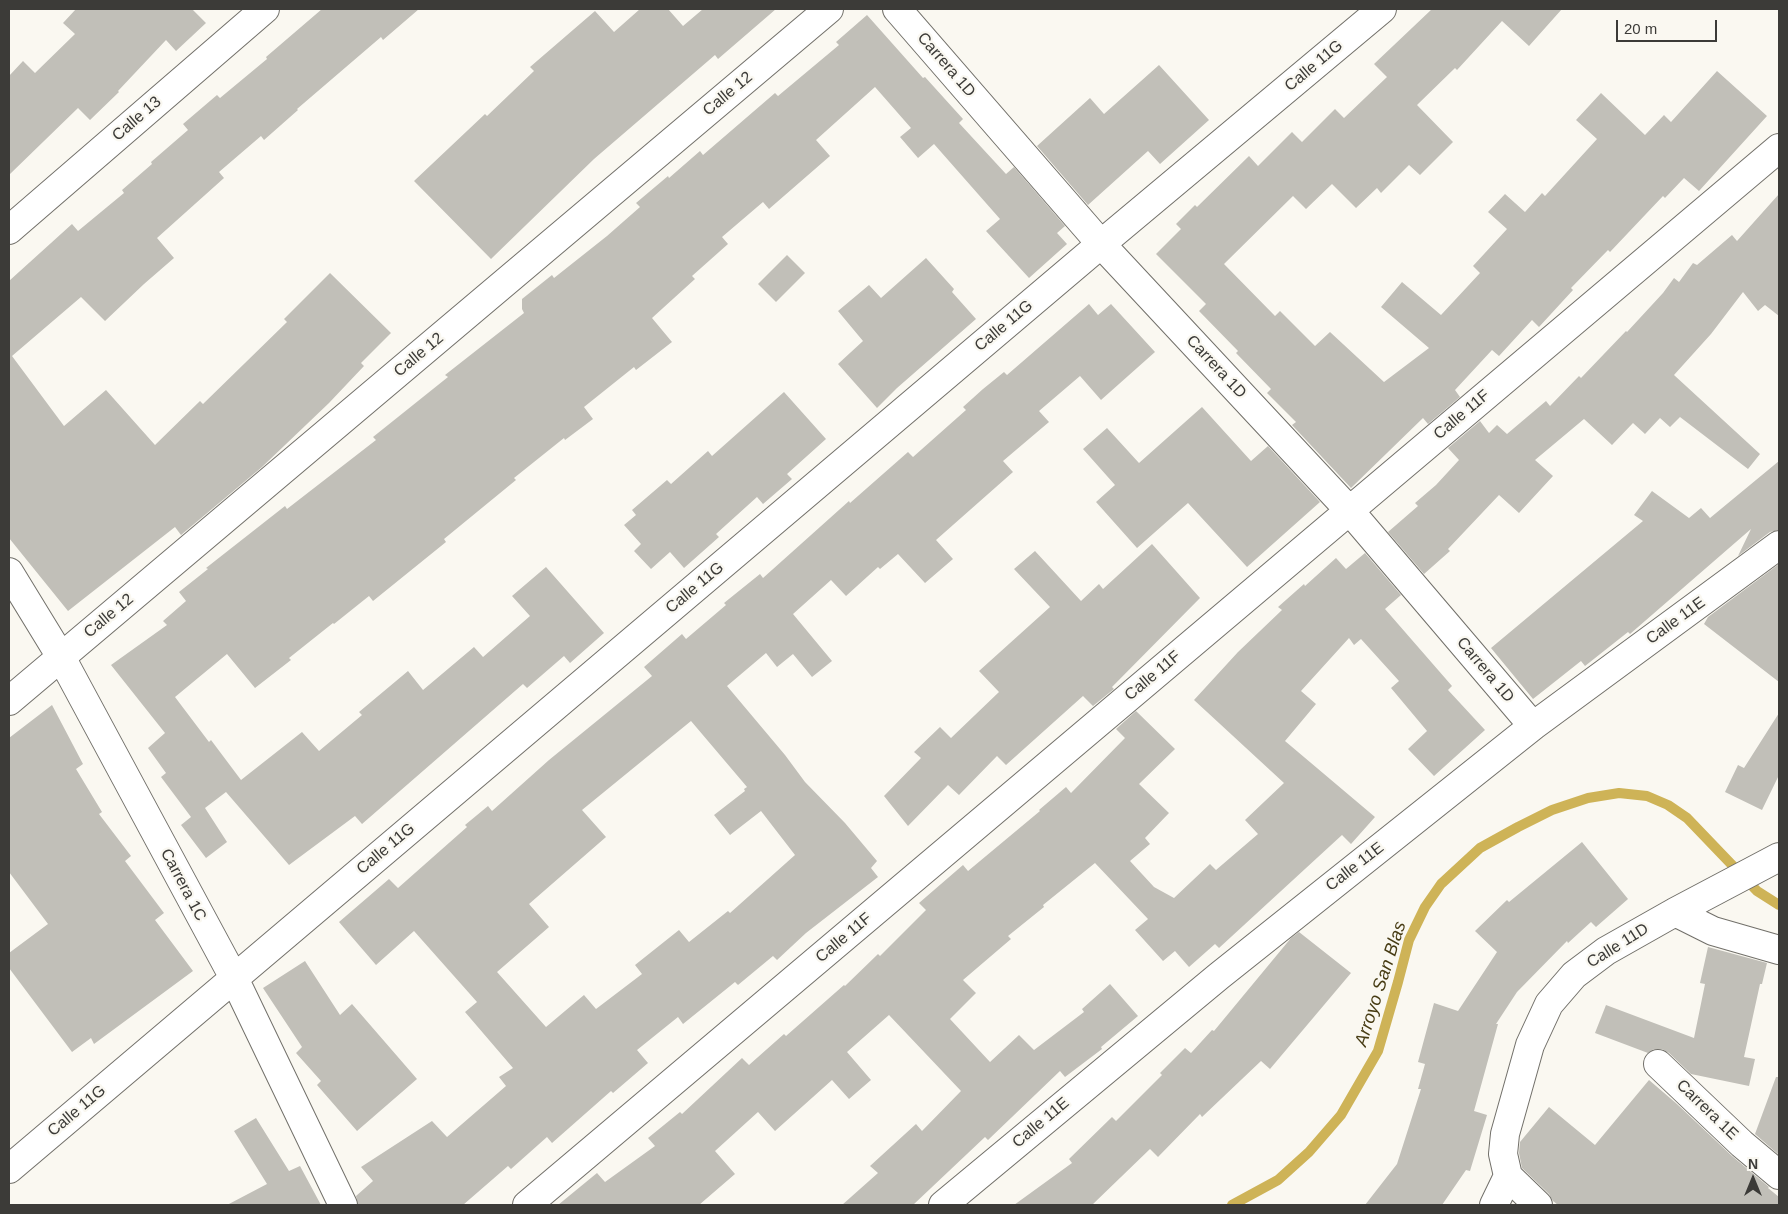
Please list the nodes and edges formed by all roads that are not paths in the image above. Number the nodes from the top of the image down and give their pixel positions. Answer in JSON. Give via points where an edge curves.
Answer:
{"nodes":[{"id":1,"x":265,"y":9,"type":"edge"},
{"id":2,"x":829,"y":9,"type":"edge"},
{"id":3,"x":898,"y":9,"type":"edge"},
{"id":4,"x":1382,"y":9,"type":"edge"},
{"id":5,"x":1779,"y":148,"type":"edge"},
{"id":6,"x":9,"y":230,"type":"edge"},
{"id":7,"x":1101,"y":244,"type":"junction"},
{"id":8,"x":1350,"y":510,"type":"junction"},
{"id":9,"x":1779,"y":545,"type":"edge"},
{"id":10,"x":9,"y":572,"type":"edge"},
{"id":11,"x":61,"y":657,"type":"junction"},
{"id":12,"x":9,"y":701,"type":"edge"},
{"id":13,"x":1533,"y":726,"type":"junction"},
{"id":14,"x":1778,"y":858,"type":"edge"},
{"id":15,"x":1675,"y":912,"type":"junction"},
{"id":16,"x":1779,"y":950,"type":"edge"},
{"id":17,"x":234,"y":978,"type":"junction"},
{"id":18,"x":1658,"y":1064,"type":"dead end"},
{"id":19,"x":1742,"y":1144,"type":"junction"},
{"id":20,"x":1779,"y":1157,"type":"edge"},
{"id":21,"x":9,"y":1169,"type":"edge"},
{"id":22,"x":1779,"y":1175,"type":"edge"},
{"id":23,"x":1508,"y":1176,"type":"junction"},
{"id":24,"x":343,"y":1205,"type":"edge"},
{"id":25,"x":527,"y":1205,"type":"edge"},
{"id":26,"x":943,"y":1205,"type":"edge"},
{"id":27,"x":1494,"y":1205,"type":"edge"},
{"id":28,"x":1538,"y":1205,"type":"edge"}],
"edges":[{"from":1,"to":6,"type":"street","name":"Calle 13"},
{"from":2,"to":11,"type":"street","name":"Calle 12"},
{"from":3,"to":7,"type":"street","name":"Carrera 1D"},
{"from":4,"to":7,"type":"street","name":"Calle 11G"},
{"from":5,"to":8,"type":"street","name":"Calle 11F"},
{"from":7,"to":8,"type":"street","name":"Carrera 1D"},
{"from":7,"to":17,"type":"street","name":"Calle 11G"},
{"from":8,"to":13,"type":"street","name":"Carrera 1D"},
{"from":8,"to":25,"type":"street","name":"Calle 11F"},
{"from":9,"to":13,"type":"street","name":"Calle 11E"},
{"from":10,"to":11,"type":"street","name":"Carrera 1C"},
{"from":11,"to":12,"type":"street","name":"Calle 12"},
{"from":11,"to":17,"type":"street","name":"Carrera 1C"},
{"from":13,"to":26,"type":"street","name":"Calle 11E","via":[[1218,976]]},
{"from":14,"to":15,"type":"street","name":"Calle 11D"},
{"from":15,"to":16,"type":"street","via":[[1713,931]]},
{"from":15,"to":23,"type":"street","name":"Calle 11D","via":[[1606,951],[1574,975],[1549,1004],[1530,1045],[1505,1134],[1503,1154]]},
{"from":17,"to":21,"type":"street","name":"Calle 11G"},
{"from":17,"to":24,"type":"street","name":"Carrera 1C"},
{"from":18,"to":19,"type":"street","name":"Carrera 1E"},
{"from":19,"to":20,"type":"street"},
{"from":19,"to":22,"type":"street","name":"Carrera 1E"},
{"from":23,"to":27,"type":"street"},
{"from":23,"to":28,"type":"street"}]}
